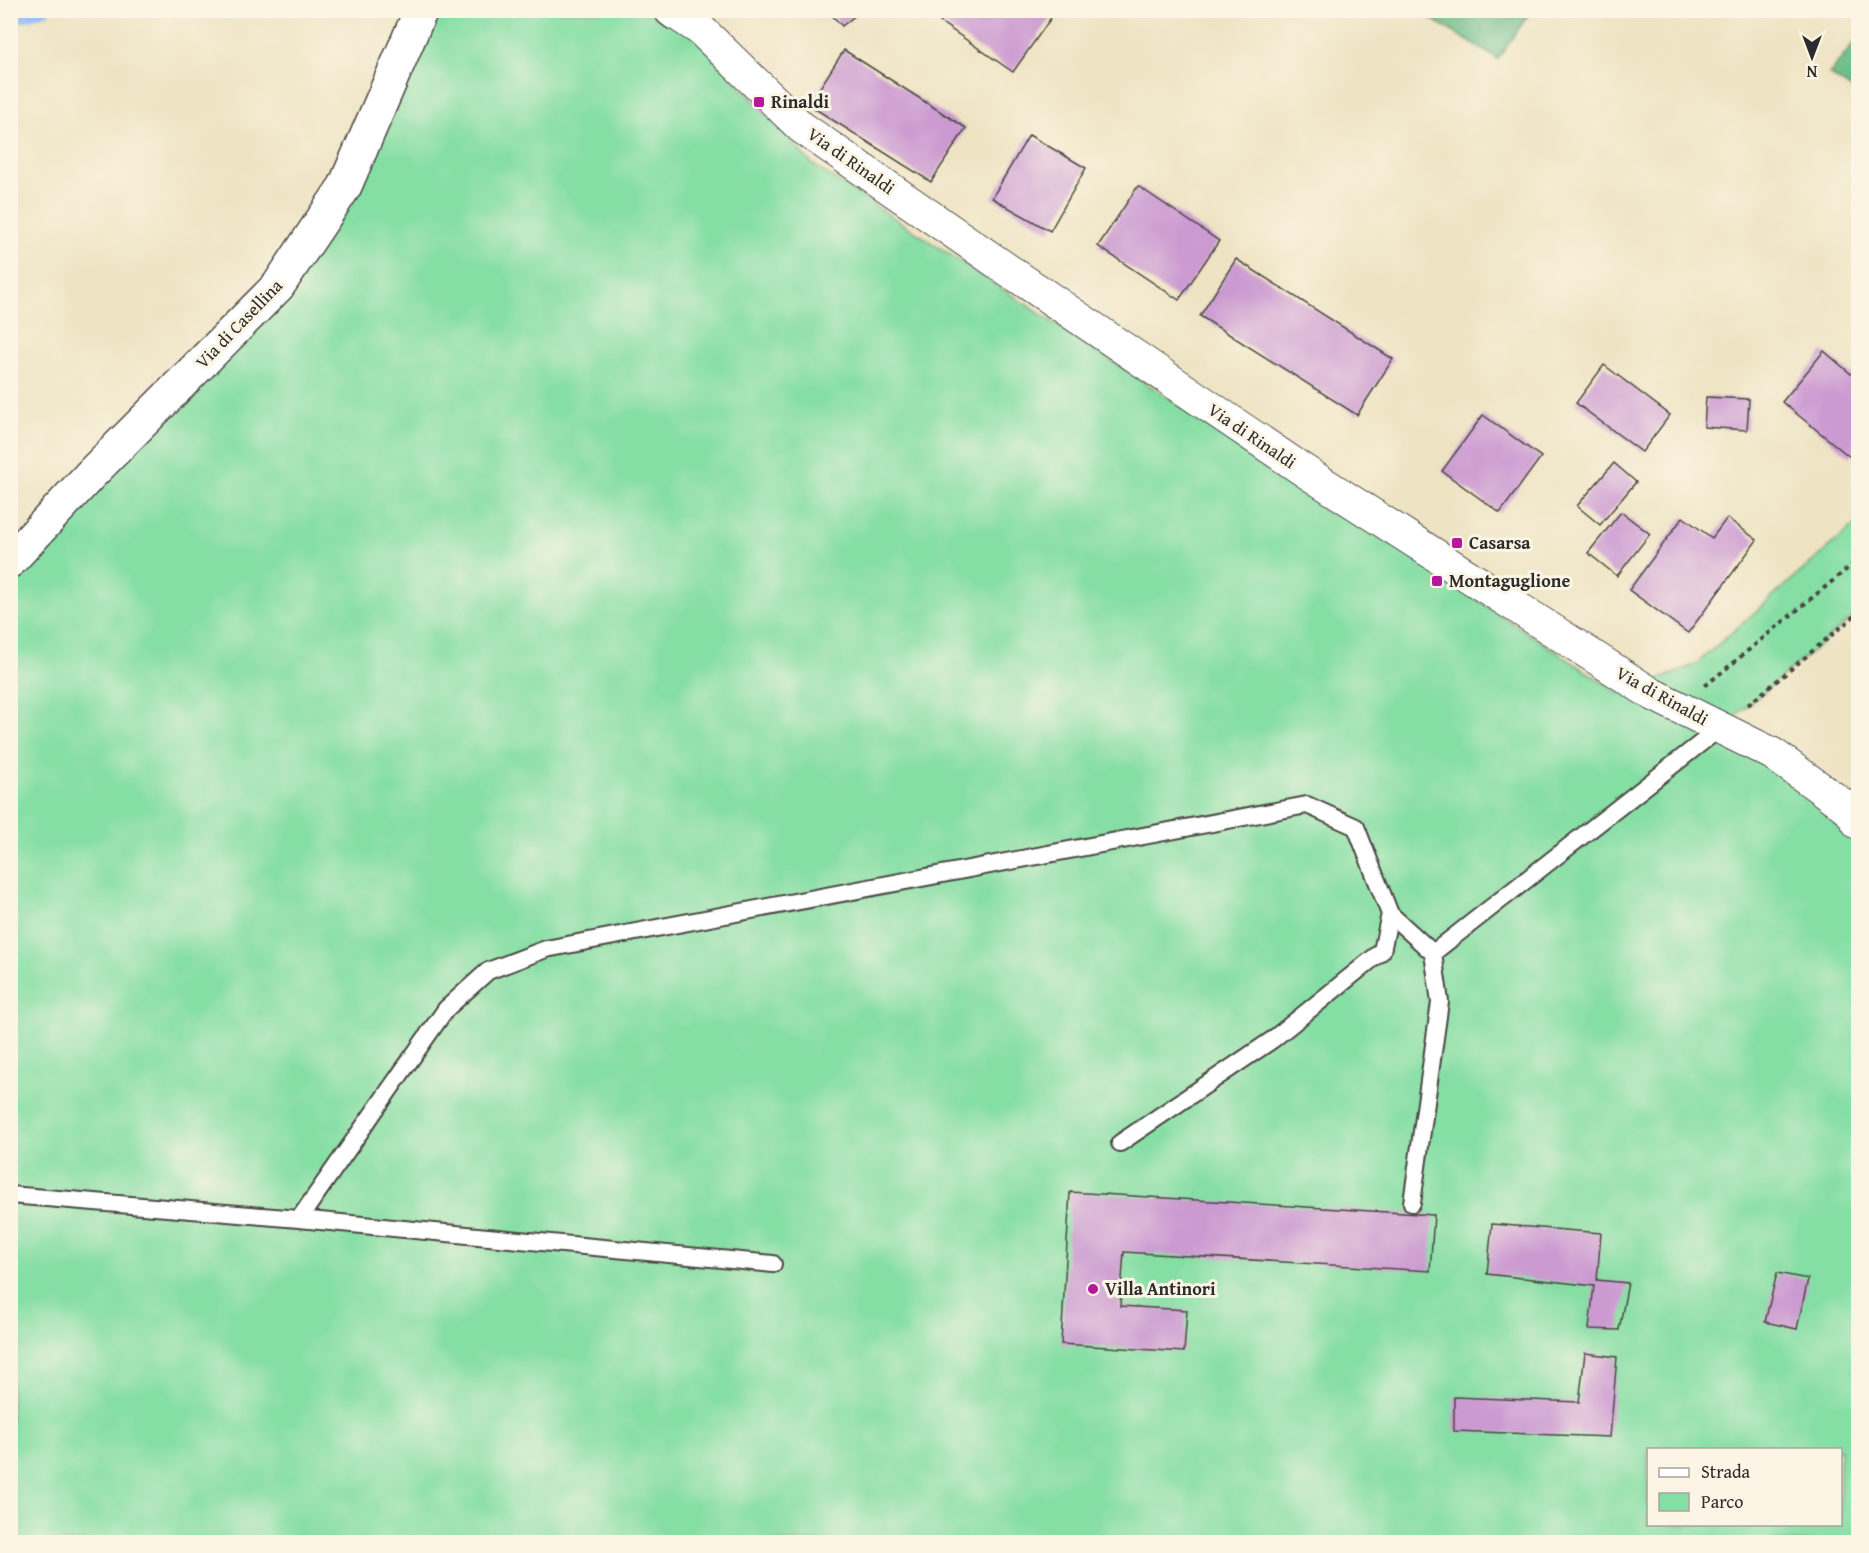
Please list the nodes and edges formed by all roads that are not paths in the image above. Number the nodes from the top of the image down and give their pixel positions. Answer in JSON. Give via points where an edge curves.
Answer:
{"nodes":[{"id":1,"x":421,"y":10,"type":"edge"},
{"id":2,"x":675,"y":11,"type":"edge"},
{"id":3,"x":10,"y":561,"type":"edge"},
{"id":4,"x":1720,"y":728,"type":"junction"},
{"id":5,"x":1858,"y":823,"type":"edge"},
{"id":6,"x":1390,"y":915,"type":"junction"},
{"id":7,"x":1433,"y":952,"type":"junction"},
{"id":8,"x":1120,"y":1143,"type":"dead end"},
{"id":9,"x":10,"y":1195,"type":"edge"},
{"id":10,"x":1412,"y":1203,"type":"dead end"},
{"id":11,"x":299,"y":1219,"type":"junction"},
{"id":12,"x":772,"y":1264,"type":"dead end"}],
"edges":[{"from":1,"to":3,"type":"street","name":"Via di Casellina","via":[[345,186],[278,286]]},
{"from":2,"to":4,"type":"street","name":"Via di Rinaldi","via":[[701,30],[801,127],[1008,270],[1306,472],[1652,694]]},
{"from":4,"to":5,"type":"street","name":"Via di Rinaldi","via":[[1773,754],[1848,809]]},
{"from":4,"to":7,"type":"lane"},
{"from":6,"to":7,"type":"lane"},
{"from":6,"to":8,"type":"lane","via":[[1382,951],[1272,1040]]},
{"from":6,"to":11,"type":"lane","via":[[1356,827],[1306,805],[546,949],[488,971],[446,1009]]},
{"from":7,"to":10,"type":"lane","via":[[1440,1002]]},
{"from":9,"to":11,"type":"lane"},
{"from":11,"to":12,"type":"lane"}]}
